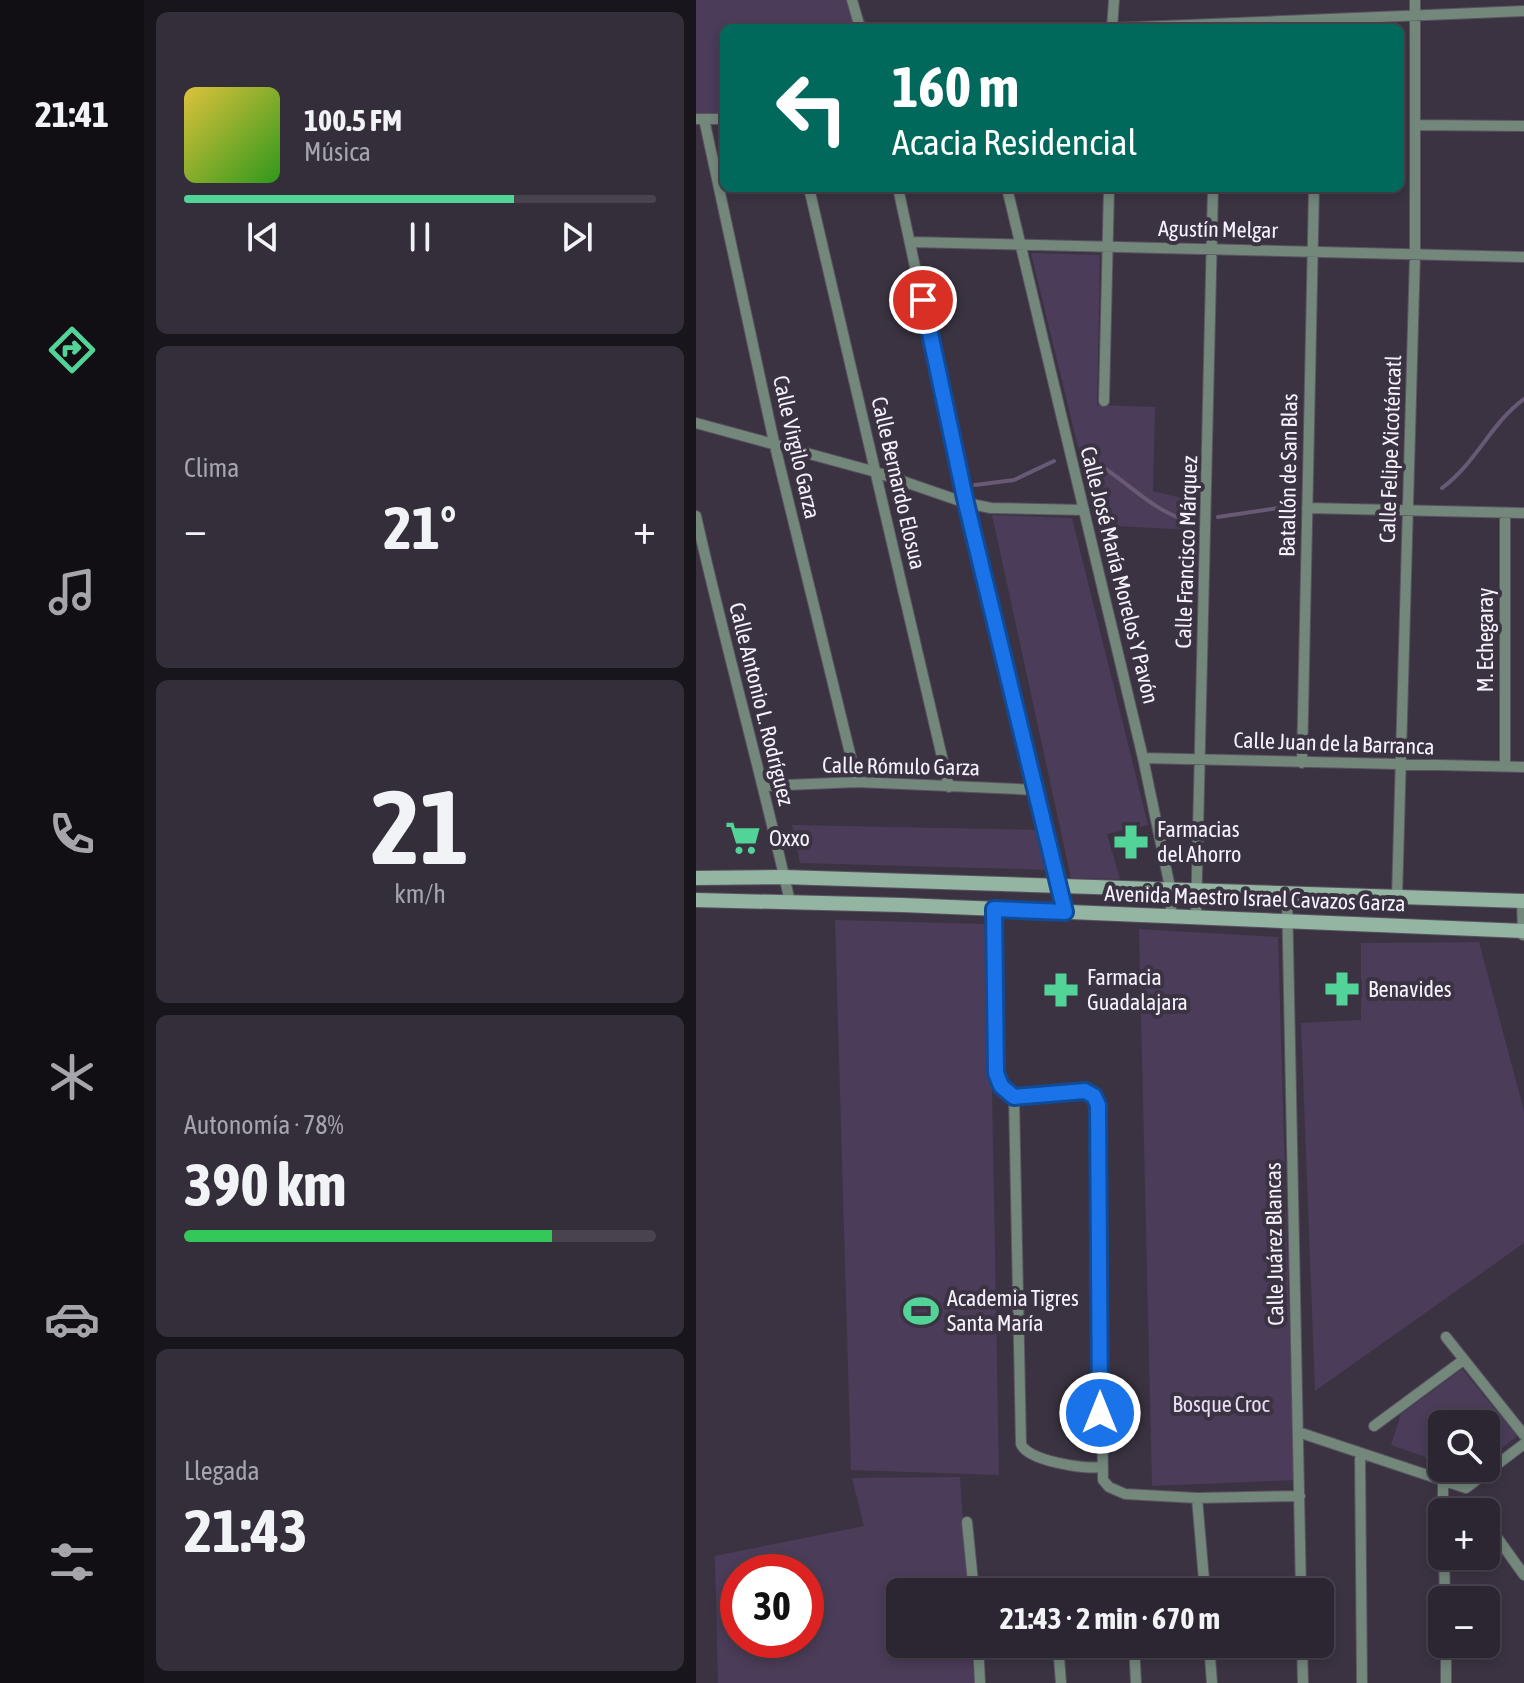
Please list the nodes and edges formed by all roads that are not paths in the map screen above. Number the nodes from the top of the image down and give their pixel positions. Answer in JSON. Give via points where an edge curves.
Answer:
{"nodes":[{"id":1,"x":852,"y":0,"type":"edge"},
{"id":2,"x":1114,"y":0,"type":"edge"},
{"id":3,"x":1415,"y":0,"type":"edge"},
{"id":4,"x":1524,"y":11,"type":"edge"},
{"id":5,"x":1416,"y":16,"type":"junction"},
{"id":6,"x":859,"y":24,"type":"edge"},
{"id":7,"x":1113,"y":24,"type":"edge"},
{"id":8,"x":1316,"y":24,"type":"edge"},
{"id":9,"x":700,"y":119,"type":"edge"},
{"id":10,"x":1416,"y":125,"type":"junction"},
{"id":11,"x":1524,"y":126,"type":"edge"},
{"id":12,"x":810,"y":192,"type":"edge"},
{"id":13,"x":899,"y":192,"type":"edge"},
{"id":14,"x":1008,"y":192,"type":"edge"},
{"id":15,"x":1109,"y":192,"type":"edge"},
{"id":16,"x":1213,"y":192,"type":"edge"},
{"id":17,"x":1314,"y":192,"type":"edge"},
{"id":18,"x":911,"y":242,"type":"junction"},
{"id":19,"x":1019,"y":244,"type":"junction"},
{"id":20,"x":1107,"y":247,"type":"junction"},
{"id":21,"x":1211,"y":249,"type":"junction"},
{"id":22,"x":1314,"y":252,"type":"junction"},
{"id":23,"x":1415,"y":254,"type":"junction"},
{"id":24,"x":1524,"y":257,"type":"edge"},
{"id":25,"x":1104,"y":401,"type":"dead end"},
{"id":26,"x":696,"y":423,"type":"edge"},
{"id":27,"x":774,"y":442,"type":"junction"},
{"id":28,"x":876,"y":472,"type":"junction"},
{"id":29,"x":966,"y":503,"type":"junction"},
{"id":30,"x":1307,"y":508,"type":"junction"},
{"id":31,"x":1409,"y":509,"type":"junction"},
{"id":32,"x":1084,"y":510,"type":"junction"},
{"id":33,"x":1505,"y":513,"type":"junction"},
{"id":34,"x":1524,"y":513,"type":"edge"},
{"id":35,"x":696,"y":516,"type":"edge"},
{"id":36,"x":1143,"y":758,"type":"junction"},
{"id":37,"x":1201,"y":759,"type":"junction"},
{"id":38,"x":1302,"y":763,"type":"junction"},
{"id":39,"x":1401,"y":766,"type":"junction"},
{"id":40,"x":1505,"y":767,"type":"junction"},
{"id":41,"x":1524,"y":767,"type":"edge"},
{"id":42,"x":857,"y":782,"type":"junction"},
{"id":43,"x":764,"y":786,"type":"junction"},
{"id":44,"x":949,"y":787,"type":"junction"},
{"id":45,"x":1038,"y":790,"type":"junction"},
{"id":46,"x":784,"y":877,"type":"junction"},
{"id":47,"x":696,"y":878,"type":"edge"},
{"id":48,"x":1060,"y":887,"type":"junction"},
{"id":49,"x":1171,"y":892,"type":"junction"},
{"id":50,"x":1196,"y":893,"type":"junction"},
{"id":51,"x":1287,"y":895,"type":"junction"},
{"id":52,"x":1397,"y":898,"type":"junction"},
{"id":53,"x":696,"y":900,"type":"edge"},
{"id":54,"x":1523,"y":901,"type":"edge"},
{"id":55,"x":790,"y":902,"type":"junction"},
{"id":56,"x":994,"y":909,"type":"junction"},
{"id":57,"x":1065,"y":912,"type":"junction"},
{"id":58,"x":1171,"y":916,"type":"junction"},
{"id":59,"x":1196,"y":917,"type":"junction"},
{"id":60,"x":1288,"y":920,"type":"junction"},
{"id":61,"x":1523,"y":933,"type":"edge"},
{"id":62,"x":1014,"y":1097,"type":"junction"},
{"id":63,"x":1446,"y":1337,"type":"dead end"},
{"id":64,"x":1462,"y":1361,"type":"junction"},
{"id":65,"x":1374,"y":1426,"type":"dead end"},
{"id":66,"x":1298,"y":1432,"type":"junction"},
{"id":67,"x":1524,"y":1435,"type":"edge"},
{"id":68,"x":1524,"y":1444,"type":"edge"},
{"id":69,"x":1360,"y":1454,"type":"junction"},
{"id":70,"x":1500,"y":1464,"type":"edge"},
{"id":71,"x":1101,"y":1467,"type":"junction"},
{"id":72,"x":1428,"y":1477,"type":"edge"},
{"id":73,"x":1443,"y":1482,"type":"joint"},
{"id":74,"x":1478,"y":1482,"type":"edge"},
{"id":75,"x":1300,"y":1496,"type":"junction"},
{"id":76,"x":1197,"y":1498,"type":"junction"},
{"id":77,"x":1443,"y":1498,"type":"edge"},
{"id":78,"x":967,"y":1522,"type":"dead end"},
{"id":79,"x":1500,"y":1542,"type":"edge"},
{"id":80,"x":1524,"y":1575,"type":"edge"},
{"id":81,"x":973,"y":1578,"type":"edge"},
{"id":82,"x":1204,"y":1578,"type":"edge"},
{"id":83,"x":1301,"y":1578,"type":"edge"},
{"id":84,"x":979,"y":1658,"type":"edge"},
{"id":85,"x":1059,"y":1658,"type":"edge"},
{"id":86,"x":1135,"y":1658,"type":"edge"},
{"id":87,"x":1210,"y":1658,"type":"edge"},
{"id":88,"x":1302,"y":1658,"type":"edge"},
{"id":89,"x":1446,"y":1658,"type":"edge"},
{"id":90,"x":980,"y":1683,"type":"edge"},
{"id":91,"x":1061,"y":1683,"type":"edge"},
{"id":92,"x":1136,"y":1683,"type":"edge"},
{"id":93,"x":1212,"y":1683,"type":"edge"},
{"id":94,"x":1303,"y":1683,"type":"edge"},
{"id":95,"x":1362,"y":1683,"type":"edge"},
{"id":96,"x":1446,"y":1683,"type":"edge"}],
"edges":[{"from":1,"to":6,"type":"street"},
{"from":2,"to":7,"type":"street"},
{"from":3,"to":5,"type":"street","name":"Calle Felipe Xicoténcatl"},
{"from":4,"to":5,"type":"street"},
{"from":5,"to":8,"type":"street"},
{"from":5,"to":10,"type":"street","name":"Calle Felipe Xicoténcatl"},
{"from":9,"to":27,"type":"street","name":"Calle Virgilo Garza"},
{"from":10,"to":11,"type":"street"},
{"from":10,"to":23,"type":"street","name":"Calle Felipe Xicoténcatl"},
{"from":12,"to":28,"type":"street","name":"Calle Bernardo Elosua"},
{"from":13,"to":18,"type":"street"},
{"from":14,"to":19,"type":"street","name":"Calle José María Morelos Y Pavón"},
{"from":15,"to":20,"type":"street"},
{"from":16,"to":21,"type":"street","name":"Calle Francisco Márquez"},
{"from":17,"to":22,"type":"street","name":"Batallón de San Blas"},
{"from":18,"to":19,"type":"street","name":"Agustín Melgar"},
{"from":18,"to":29,"type":"street"},
{"from":19,"to":20,"type":"street","name":"Agustín Melgar"},
{"from":19,"to":32,"type":"street","name":"Calle José María Morelos Y Pavón"},
{"from":20,"to":21,"type":"street","name":"Agustín Melgar"},
{"from":20,"to":25,"type":"street"},
{"from":21,"to":22,"type":"street","name":"Agustín Melgar"},
{"from":21,"to":37,"type":"street","name":"Calle Francisco Márquez"},
{"from":22,"to":23,"type":"street","name":"Agustín Melgar"},
{"from":22,"to":30,"type":"street","name":"Batallón de San Blas"},
{"from":23,"to":24,"type":"street","name":"Agustín Melgar"},
{"from":23,"to":31,"type":"street","name":"Calle Felipe Xicoténcatl"},
{"from":26,"to":27,"type":"street"},
{"from":27,"to":28,"type":"street"},
{"from":27,"to":42,"type":"street","name":"Calle Virgilo Garza"},
{"from":28,"to":29,"type":"street"},
{"from":28,"to":44,"type":"street","name":"Calle Bernardo Elosua"},
{"from":29,"to":32,"type":"street"},
{"from":29,"to":45,"type":"street"},
{"from":30,"to":31,"type":"street"},
{"from":30,"to":38,"type":"street","name":"Batallón de San Blas"},
{"from":31,"to":33,"type":"street"},
{"from":31,"to":39,"type":"street","name":"Calle Felipe Xicoténcatl"},
{"from":32,"to":36,"type":"street","name":"Calle José María Morelos Y Pavón"},
{"from":33,"to":34,"type":"street"},
{"from":33,"to":40,"type":"street","name":"M. Echegaray"},
{"from":35,"to":43,"type":"street","name":"Calle Antonio L. Rodríguez"},
{"from":36,"to":37,"type":"street","name":"Calle Juan de la Barranca"},
{"from":36,"to":49,"type":"street","name":"Calle José María Morelos Y Pavón"},
{"from":37,"to":38,"type":"street","name":"Calle Juan de la Barranca"},
{"from":37,"to":50,"type":"street","name":"Calle Francisco Márquez"},
{"from":38,"to":39,"type":"street","name":"Calle Juan de la Barranca"},
{"from":39,"to":40,"type":"street","name":"Calle Juan de la Barranca"},
{"from":39,"to":52,"type":"street","name":"Calle Felipe Xicoténcatl"},
{"from":40,"to":41,"type":"street","name":"Calle Juan de la Barranca"},
{"from":42,"to":43,"type":"street","name":"Calle Rómulo Garza"},
{"from":42,"to":44,"type":"street","name":"Calle Rómulo Garza"},
{"from":43,"to":46,"type":"street","name":"Calle Antonio L. Rodríguez"},
{"from":44,"to":45,"type":"street","name":"Calle Rómulo Garza"},
{"from":45,"to":48,"type":"street"},
{"from":46,"to":47,"type":"main road","name":"Avenida Maestro Israel Cavazos Garza"},
{"from":46,"to":48,"type":"main road","name":"Avenida Maestro Israel Cavazos Garza"},
{"from":46,"to":55,"type":"street","name":"Calle Antonio L. Rodríguez"},
{"from":48,"to":49,"type":"main road","name":"Avenida Maestro Israel Cavazos Garza"},
{"from":48,"to":57,"type":"street"},
{"from":49,"to":50,"type":"main road","name":"Avenida Maestro Israel Cavazos Garza"},
{"from":49,"to":58,"type":"street","name":"Calle José María Morelos Y Pavón"},
{"from":50,"to":51,"type":"main road","name":"Avenida Maestro Israel Cavazos Garza"},
{"from":50,"to":59,"type":"street","name":"Calle Francisco Márquez"},
{"from":51,"to":52,"type":"main road","name":"Avenida Maestro Israel Cavazos Garza"},
{"from":51,"to":60,"type":"street","name":"Calle Juárez Blancas"},
{"from":52,"to":54,"type":"main road","name":"Avenida Maestro Israel Cavazos Garza"},
{"from":53,"to":55,"type":"main road","name":"Avenida Maestro Israel Cavazos Garza"},
{"from":54,"to":61,"type":"street"},
{"from":55,"to":56,"type":"main road","name":"Avenida Maestro Israel Cavazos Garza"},
{"from":56,"to":57,"type":"main road","name":"Avenida Maestro Israel Cavazos Garza"},
{"from":56,"to":62,"type":"street","via":[[995,1066],[1001,1086]]},
{"from":57,"to":58,"type":"main road","name":"Avenida Maestro Israel Cavazos Garza"},
{"from":58,"to":59,"type":"main road","name":"Avenida Maestro Israel Cavazos Garza"},
{"from":59,"to":60,"type":"main road","name":"Avenida Maestro Israel Cavazos Garza"},
{"from":60,"to":61,"type":"main road","name":"Avenida Maestro Israel Cavazos Garza"},
{"from":60,"to":66,"type":"street","name":"Calle Juárez Blancas"},
{"from":62,"to":71,"type":"street","via":[[1021,1444],[1027,1453],[1072,1467]]},
{"from":62,"to":71,"type":"street","via":[[1085,1091],[1098,1105]]},
{"from":63,"to":64,"type":"street"},
{"from":64,"to":65,"type":"street"},
{"from":64,"to":67,"type":"street"},
{"from":66,"to":69,"type":"street"},
{"from":66,"to":75,"type":"street","name":"Calle Juárez Blancas"},
{"from":68,"to":70,"type":"street"},
{"from":69,"to":72,"type":"street"},
{"from":69,"to":95,"type":"street"},
{"from":71,"to":76,"type":"street","via":[[1103,1480],[1116,1492]]},
{"from":73,"to":74,"type":"street","via":[[1466,1488]]},
{"from":73,"to":77,"type":"street"},
{"from":75,"to":76,"type":"street"},
{"from":75,"to":83,"type":"street","name":"Calle Juárez Blancas"},
{"from":76,"to":82,"type":"street"},
{"from":78,"to":81,"type":"street"},
{"from":79,"to":80,"type":"street"},
{"from":84,"to":90,"type":"street"},
{"from":85,"to":91,"type":"street"},
{"from":86,"to":92,"type":"street"},
{"from":87,"to":93,"type":"street"},
{"from":88,"to":94,"type":"street"},
{"from":89,"to":96,"type":"street"}]}
